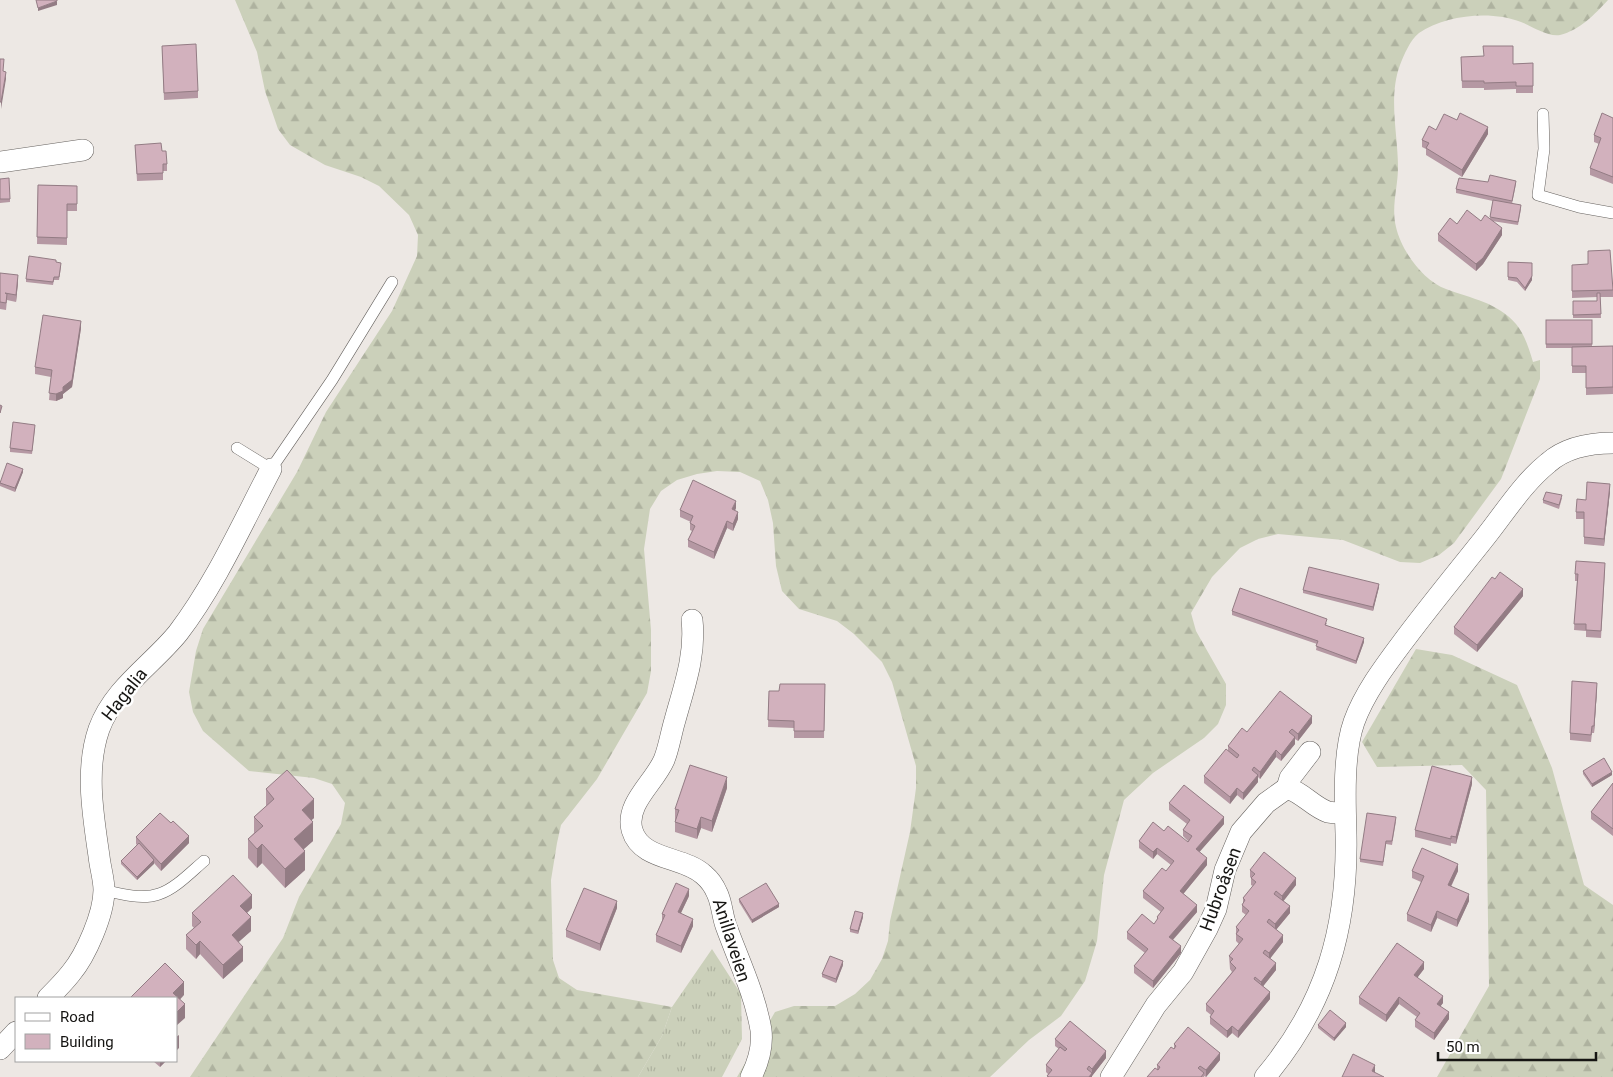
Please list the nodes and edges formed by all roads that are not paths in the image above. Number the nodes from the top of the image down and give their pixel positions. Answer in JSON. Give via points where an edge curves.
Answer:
{"nodes":[{"id":1,"x":1544,"y":114,"type":"dead end"},
{"id":2,"x":84,"y":150,"type":"dead end"},
{"id":3,"x":0,"y":162,"type":"edge"},
{"id":4,"x":1613,"y":213,"type":"edge"},
{"id":5,"x":392,"y":282,"type":"dead end"},
{"id":6,"x":1613,"y":443,"type":"edge"},
{"id":7,"x":237,"y":448,"type":"dead end"},
{"id":8,"x":271,"y":469,"type":"junction"},
{"id":9,"x":692,"y":620,"type":"dead end"},
{"id":10,"x":1310,"y":752,"type":"dead end"},
{"id":11,"x":1287,"y":788,"type":"junction"},
{"id":12,"x":1344,"y":813,"type":"junction"},
{"id":13,"x":204,"y":861,"type":"dead end"},
{"id":14,"x":104,"y":890,"type":"junction"},
{"id":15,"x":49,"y":997,"type":"edge"},
{"id":16,"x":15,"y":1033,"type":"edge"},
{"id":17,"x":0,"y":1049,"type":"edge"},
{"id":18,"x":751,"y":1077,"type":"edge"},
{"id":19,"x":1111,"y":1077,"type":"edge"},
{"id":20,"x":1265,"y":1077,"type":"edge"}],
"edges":[{"from":1,"to":4,"type":"lane","via":[[1544,148],[1538,195]]},
{"from":2,"to":3,"type":"street"},
{"from":5,"to":8,"type":"lane","via":[[332,380]]},
{"from":6,"to":12,"type":"street","via":[[1574,448],[1548,462],[1396,652],[1367,696],[1354,723]]},
{"from":7,"to":8,"type":"lane"},
{"from":8,"to":14,"type":"street","name":"Hagalia","via":[[197,606],[176,635],[127,685],[100,727],[92,762],[91,786]]},
{"from":9,"to":18,"type":"street","name":"Anillaveien","via":[[692,659],[664,760],[634,806],[632,829],[644,848],[702,872],[718,895],[761,1030],[762,1048]]},
{"from":10,"to":11,"type":"street","via":[[1290,778]]},
{"from":11,"to":12,"type":"street","via":[[1296,790],[1328,812]]},
{"from":11,"to":19,"type":"street","name":"Hubroåsen","via":[[1266,803],[1241,832],[1225,870],[1216,909],[1207,929],[1183,972],[1156,1005]]},
{"from":12,"to":20,"type":"street","via":[[1344,895],[1330,964],[1301,1030]]},
{"from":13,"to":14,"type":"lane","via":[[159,894],[132,896]]},
{"from":14,"to":15,"type":"street","name":"Hagalia","via":[[87,947],[72,973]]},
{"from":16,"to":17,"type":"street"}]}
